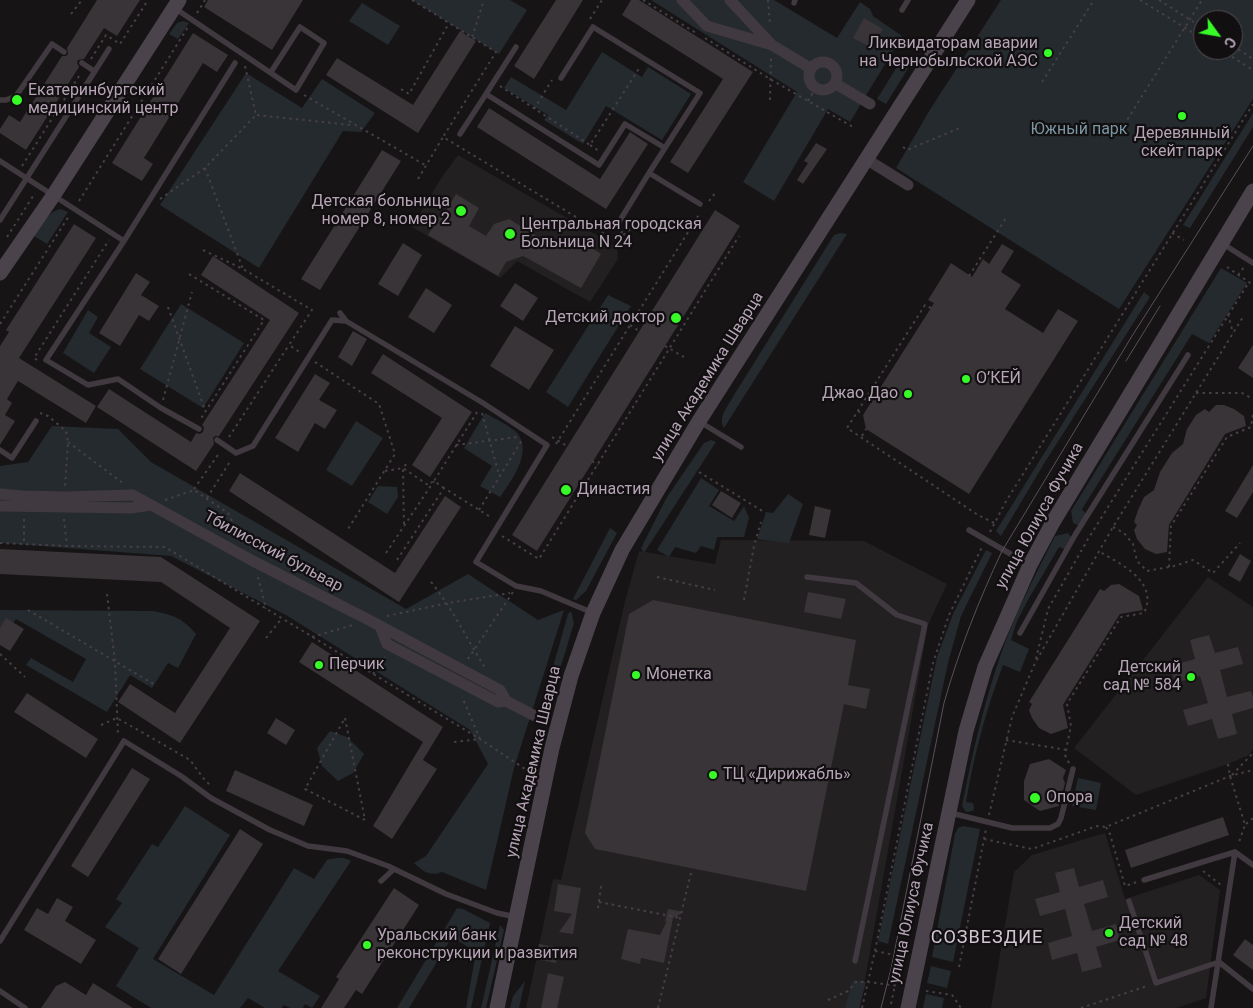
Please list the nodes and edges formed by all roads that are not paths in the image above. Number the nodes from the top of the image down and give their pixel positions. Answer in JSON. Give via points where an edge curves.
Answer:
{"nodes":[{"id":1,"x":682,"y":0,"type":"edge"},
{"id":2,"x":730,"y":0,"type":"edge"},
{"id":3,"x":908,"y":0,"type":"edge"},
{"id":4,"x":968,"y":0,"type":"edge"},
{"id":5,"x":177,"y":4,"type":"edge"},
{"id":6,"x":902,"y":10,"type":"dead end"},
{"id":7,"x":772,"y":45,"type":"junction"},
{"id":8,"x":516,"y":47,"type":"dead end"},
{"id":9,"x":109,"y":49,"type":"dead end"},
{"id":10,"x":64,"y":52,"type":"dead end"},
{"id":11,"x":82,"y":63,"type":"dead end"},
{"id":12,"x":235,"y":63,"type":"dead end"},
{"id":13,"x":810,"y":68,"type":"junction"},
{"id":14,"x":94,"y":71,"type":"junction"},
{"id":15,"x":271,"y":72,"type":"junction"},
{"id":16,"x":558,"y":77,"type":"road end"},
{"id":17,"x":836,"y":84,"type":"junction"},
{"id":18,"x":486,"y":94,"type":"junction"},
{"id":19,"x":0,"y":100,"type":"edge"},
{"id":20,"x":870,"y":104,"type":"dead end"},
{"id":21,"x":460,"y":134,"type":"dead end"},
{"id":22,"x":665,"y":148,"type":"junction"},
{"id":23,"x":866,"y":159,"type":"junction"},
{"id":24,"x":0,"y":161,"type":"edge"},
{"id":25,"x":650,"y":174,"type":"junction"},
{"id":26,"x":26,"y":178,"type":"junction"},
{"id":27,"x":908,"y":185,"type":"dead end"},
{"id":28,"x":1253,"y":191,"type":"edge"},
{"id":29,"x":53,"y":196,"type":"junction"},
{"id":30,"x":703,"y":206,"type":"road end"},
{"id":31,"x":0,"y":220,"type":"edge"},
{"id":32,"x":619,"y":222,"type":"dead end"},
{"id":33,"x":124,"y":241,"type":"junction"},
{"id":34,"x":1221,"y":243,"type":"junction"},
{"id":35,"x":1253,"y":262,"type":"edge"},
{"id":36,"x":0,"y":274,"type":"edge"},
{"id":37,"x":340,"y":313,"type":"dead end"},
{"id":38,"x":346,"y":321,"type":"junction"},
{"id":39,"x":1188,"y":355,"type":"dead end"},
{"id":40,"x":36,"y":421,"type":"road end"},
{"id":41,"x":699,"y":421,"type":"junction"},
{"id":42,"x":197,"y":428,"type":"road end"},
{"id":43,"x":217,"y":440,"type":"dead end"},
{"id":44,"x":741,"y":447,"type":"dead end"},
{"id":45,"x":0,"y":450,"type":"edge"},
{"id":46,"x":0,"y":494,"type":"edge"},
{"id":47,"x":151,"y":505,"type":"junction"},
{"id":48,"x":0,"y":506,"type":"edge"},
{"id":49,"x":970,"y":530,"type":"dead end"},
{"id":50,"x":1030,"y":565,"type":"junction"},
{"id":51,"x":807,"y":577,"type":"dead end"},
{"id":52,"x":593,"y":614,"type":"junction"},
{"id":53,"x":380,"y":626,"type":"junction"},
{"id":54,"x":1020,"y":633,"type":"dead end"},
{"id":55,"x":458,"y":675,"type":"junction"},
{"id":56,"x":506,"y":701,"type":"junction"},
{"id":57,"x":536,"y":716,"type":"dead end"},
{"id":58,"x":1073,"y":769,"type":"dead end"},
{"id":59,"x":949,"y":813,"type":"junction"},
{"id":60,"x":1236,"y":852,"type":"junction"},
{"id":61,"x":1253,"y":865,"type":"edge"},
{"id":62,"x":394,"y":869,"type":"junction"},
{"id":63,"x":1144,"y":880,"type":"road end"},
{"id":64,"x":381,"y":881,"type":"dead end"},
{"id":65,"x":1129,"y":901,"type":"dead end"},
{"id":66,"x":516,"y":917,"type":"junction"},
{"id":67,"x":0,"y":940,"type":"edge"},
{"id":68,"x":855,"y":962,"type":"dead end"},
{"id":69,"x":1219,"y":962,"type":"junction"},
{"id":70,"x":1253,"y":989,"type":"edge"},
{"id":71,"x":0,"y":991,"type":"edge"},
{"id":72,"x":25,"y":1008,"type":"edge"},
{"id":73,"x":497,"y":1008,"type":"edge"},
{"id":74,"x":908,"y":1008,"type":"edge"},
{"id":75,"x":1211,"y":1008,"type":"edge"}],
"edges":[{"from":1,"to":7,"type":"street","via":[[707,26]]},
{"from":2,"to":7,"type":"street"},
{"from":3,"to":6,"type":"lane"},
{"from":4,"to":23,"type":"street","name":"улица Академика Шварца"},
{"from":5,"to":15,"type":"lane","via":[[193,20]]},
{"from":5,"to":29,"type":"street"},
{"from":7,"to":13,"type":"street"},
{"from":8,"to":18,"type":"lane"},
{"from":9,"to":14,"type":"lane"},
{"from":10,"to":19,"type":"lane","via":[[52,44],[16,96]]},
{"from":11,"to":14,"type":"lane"},
{"from":12,"to":33,"type":"lane"},
{"from":13,"to":17,"type":"street","via":[[819,61],[830,63],[837,72]]},
{"from":13,"to":17,"type":"street","via":[[808,79],[815,89],[826,90]]},
{"from":14,"to":26,"type":"lane"},
{"from":15,"to":15,"type":"lane","via":[[300,27],[324,43],[296,90]]},
{"from":16,"to":22,"type":"lane","via":[[593,27],[700,93]]},
{"from":17,"to":20,"type":"street"},
{"from":18,"to":21,"type":"lane"},
{"from":18,"to":22,"type":"lane","via":[[599,165],[626,124]]},
{"from":22,"to":25,"type":"lane"},
{"from":23,"to":27,"type":"street"},
{"from":23,"to":41,"type":"street","name":"улица Академика Шварца"},
{"from":24,"to":26,"type":"lane"},
{"from":25,"to":30,"type":"lane"},
{"from":25,"to":32,"type":"lane"},
{"from":26,"to":29,"type":"lane"},
{"from":26,"to":31,"type":"lane"},
{"from":28,"to":34,"type":"street","name":"улица Юлиуса Фучика"},
{"from":29,"to":33,"type":"lane"},
{"from":29,"to":36,"type":"street"},
{"from":33,"to":42,"type":"lane","via":[[46,360],[88,385],[118,379]]},
{"from":34,"to":35,"type":"lane"},
{"from":34,"to":50,"type":"street","name":"улица Юлиуса Фучика","via":[[1072,489]]},
{"from":37,"to":38,"type":"lane"},
{"from":38,"to":43,"type":"lane","via":[[332,320],[253,446],[236,453]]},
{"from":38,"to":52,"type":"lane","via":[[547,445],[476,562],[516,586],[541,591]]},
{"from":39,"to":54,"type":"lane","via":[[1075,535]]},
{"from":40,"to":45,"type":"lane","via":[[12,458]]},
{"from":41,"to":44,"type":"lane"},
{"from":41,"to":52,"type":"street","name":"улица Академика Шварца","via":[[622,550]]},
{"from":46,"to":47,"type":"street","name":"Тбилисский бульвар","via":[[56,497],[133,495]]},
{"from":47,"to":48,"type":"street","via":[[130,508]]},
{"from":47,"to":53,"type":"street","name":"Тбилисский бульвар"},
{"from":49,"to":50,"type":"lane"},
{"from":50,"to":59,"type":"street","name":"улица Юлиуса Фучика","via":[[985,667],[966,732]]},
{"from":51,"to":68,"type":"lane","via":[[856,583],[897,615],[925,624]]},
{"from":52,"to":66,"type":"street","name":"улица Академика Шварца","via":[[570,676]]},
{"from":53,"to":55,"type":"street","name":"Тбилисский бульвар"},
{"from":53,"to":55,"type":"street","name":"Тбилисский бульвар","via":[[387,644]]},
{"from":55,"to":56,"type":"street","name":"Тбилисский бульвар","via":[[498,702]]},
{"from":55,"to":56,"type":"street","name":"Тбилисский бульвар","via":[[500,690]]},
{"from":56,"to":57,"type":"street","name":"Тбилисский бульвар"},
{"from":58,"to":59,"type":"lane","via":[[1061,818],[1050,828],[1012,828]]},
{"from":59,"to":74,"type":"street","name":"улица Юлиуса Фучика"},
{"from":60,"to":61,"type":"lane"},
{"from":60,"to":63,"type":"lane"},
{"from":60,"to":69,"type":"lane"},
{"from":62,"to":64,"type":"lane"},
{"from":62,"to":66,"type":"lane","via":[[446,894]]},
{"from":62,"to":67,"type":"lane","via":[[347,851],[308,846],[270,830],[211,798],[124,742]]},
{"from":65,"to":69,"type":"lane","via":[[1156,983]]},
{"from":66,"to":73,"type":"street","name":"улица Академика Шварца"},
{"from":69,"to":70,"type":"lane"},
{"from":69,"to":75,"type":"lane"},
{"from":71,"to":72,"type":"lane"}]}
